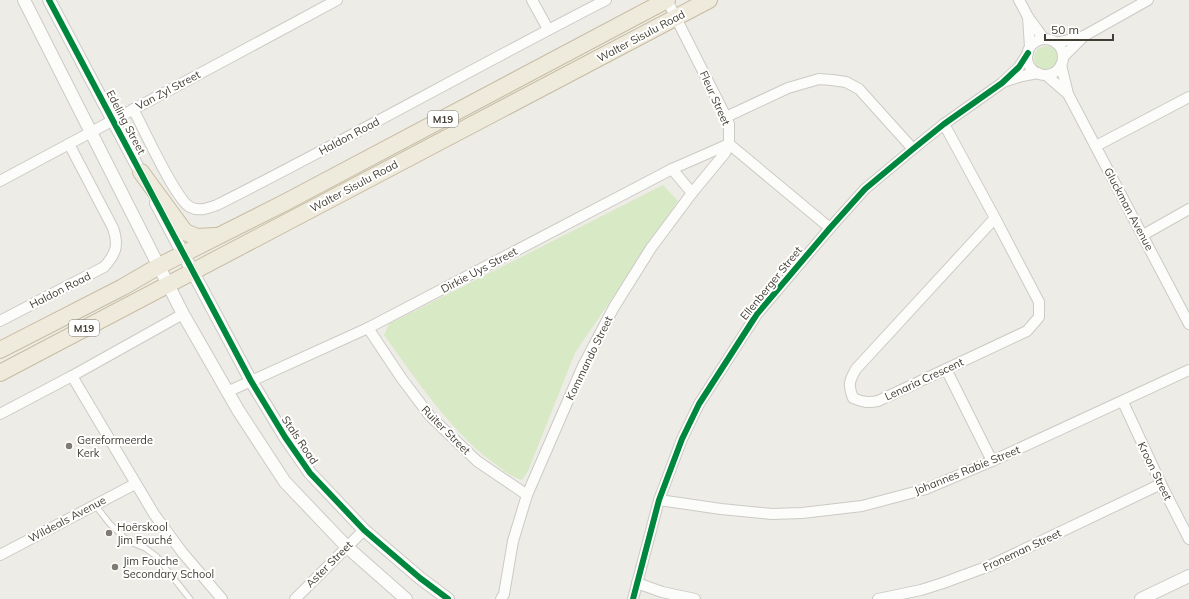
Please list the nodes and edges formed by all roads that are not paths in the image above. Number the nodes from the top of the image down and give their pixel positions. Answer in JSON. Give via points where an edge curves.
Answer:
{"nodes":[{"id":1,"x":24,"y":0,"type":"edge"},
{"id":2,"x":49,"y":0,"type":"edge"},
{"id":3,"x":337,"y":0,"type":"edge"},
{"id":4,"x":532,"y":0,"type":"edge"},
{"id":5,"x":606,"y":0,"type":"edge"},
{"id":6,"x":667,"y":0,"type":"edge"},
{"id":7,"x":709,"y":0,"type":"edge"},
{"id":8,"x":1019,"y":0,"type":"edge"},
{"id":9,"x":1148,"y":0,"type":"edge"},
{"id":10,"x":1028,"y":17,"type":"junction"},
{"id":11,"x":676,"y":18,"type":"junction"},
{"id":12,"x":548,"y":29,"type":"junction"},
{"id":13,"x":1084,"y":36,"type":"junction"},
{"id":14,"x":1044,"y":39,"type":"junction"},
{"id":15,"x":1056,"y":43,"type":"junction"},
{"id":16,"x":1029,"y":50,"type":"junction"},
{"id":17,"x":1062,"y":61,"type":"junction"},
{"id":18,"x":538,"y":69,"type":"junction"},
{"id":19,"x":1042,"y":74,"type":"junction"},
{"id":20,"x":1002,"y":83,"type":"junction"},
{"id":21,"x":546,"y":86,"type":"junction"},
{"id":22,"x":1068,"y":94,"type":"junction"},
{"id":23,"x":1189,"y":97,"type":"edge"},
{"id":24,"x":134,"y":109,"type":"junction"},
{"id":25,"x":726,"y":117,"type":"junction"},
{"id":26,"x":114,"y":120,"type":"junction"},
{"id":27,"x":944,"y":124,"type":"junction"},
{"id":28,"x":91,"y":132,"type":"junction"},
{"id":29,"x":412,"y":135,"type":"junction"},
{"id":30,"x":69,"y":144,"type":"junction"},
{"id":31,"x":729,"y":144,"type":"junction"},
{"id":32,"x":1096,"y":146,"type":"junction"},
{"id":33,"x":913,"y":149,"type":"junction"},
{"id":34,"x":421,"y":151,"type":"junction"},
{"id":35,"x":672,"y":169,"type":"junction"},
{"id":36,"x":140,"y":172,"type":"junction"},
{"id":37,"x":0,"y":181,"type":"edge"},
{"id":38,"x":326,"y":181,"type":"junction"},
{"id":39,"x":692,"y":193,"type":"junction"},
{"id":40,"x":335,"y":196,"type":"junction"},
{"id":41,"x":1189,"y":209,"type":"edge"},
{"id":42,"x":995,"y":218,"type":"junction"},
{"id":43,"x":830,"y":228,"type":"junction"},
{"id":44,"x":1143,"y":235,"type":"junction"},
{"id":45,"x":218,"y":236,"type":"junction"},
{"id":46,"x":183,"y":254,"type":"junction"},
{"id":47,"x":159,"y":266,"type":"junction"},
{"id":48,"x":192,"y":272,"type":"junction"},
{"id":49,"x":168,"y":284,"type":"junction"},
{"id":50,"x":184,"y":314,"type":"junction"},
{"id":51,"x":0,"y":321,"type":"edge"},
{"id":52,"x":1189,"y":324,"type":"edge"},
{"id":53,"x":368,"y":328,"type":"junction"},
{"id":54,"x":0,"y":350,"type":"edge"},
{"id":55,"x":946,"y":369,"type":"junction"},
{"id":56,"x":1189,"y":370,"type":"edge"},
{"id":57,"x":0,"y":373,"type":"edge"},
{"id":58,"x":72,"y":376,"type":"junction"},
{"id":59,"x":251,"y":381,"type":"junction"},
{"id":60,"x":227,"y":392,"type":"junction"},
{"id":61,"x":1123,"y":402,"type":"junction"},
{"id":62,"x":0,"y":414,"type":"edge"},
{"id":63,"x":992,"y":461,"type":"junction"},
{"id":64,"x":135,"y":484,"type":"junction"},
{"id":65,"x":1161,"y":484,"type":"junction"},
{"id":66,"x":527,"y":495,"type":"junction"},
{"id":67,"x":659,"y":500,"type":"junction"},
{"id":68,"x":95,"y":505,"type":"junction"},
{"id":69,"x":364,"y":530,"type":"junction"},
{"id":70,"x":1189,"y":539,"type":"edge"},
{"id":71,"x":346,"y":547,"type":"junction"},
{"id":72,"x":0,"y":555,"type":"edge"},
{"id":73,"x":1189,"y":576,"type":"edge"},
{"id":74,"x":637,"y":583,"type":"junction"},
{"id":75,"x":1189,"y":583,"type":"edge"},
{"id":76,"x":190,"y":599,"type":"edge"},
{"id":77,"x":222,"y":599,"type":"edge"},
{"id":78,"x":295,"y":599,"type":"edge"},
{"id":79,"x":406,"y":599,"type":"edge"},
{"id":80,"x":448,"y":599,"type":"edge"},
{"id":81,"x":501,"y":599,"type":"edge"},
{"id":82,"x":633,"y":599,"type":"edge"},
{"id":83,"x":695,"y":599,"type":"edge"},
{"id":84,"x":878,"y":599,"type":"edge"},
{"id":85,"x":1141,"y":599,"type":"edge"},
{"id":86,"x":1146,"y":599,"type":"edge"}],
"edges":[{"from":1,"to":28,"type":"street"},
{"from":2,"to":26,"type":"street","name":"Edeling Street"},
{"from":3,"to":24,"type":"street","name":"Van Zyl Street"},
{"from":4,"to":12,"type":"street"},
{"from":5,"to":12,"type":"street","name":"Haldon Road"},
{"from":6,"to":11,"type":"street","name":"Fleur Street"},
{"from":6,"to":18,"type":"highway","name":"Walter Sisulu Road","number":"M19"},
{"from":7,"to":11,"type":"highway","name":"Walter Sisulu Road","number":"M19"},
{"from":8,"to":10,"type":"street"},
{"from":9,"to":13,"type":"street"},
{"from":10,"to":14,"type":"street"},
{"from":10,"to":16,"type":"street"},
{"from":11,"to":21,"type":"highway","name":"Walter Sisulu Road","number":"M19"},
{"from":11,"to":25,"type":"street","name":"Fleur Street"},
{"from":12,"to":24,"type":"street","name":"Haldon Road","via":[[209,208],[191,208],[183,201]]},
{"from":13,"to":15,"type":"street"},
{"from":13,"to":17,"type":"street"},
{"from":14,"to":15,"type":"street"},
{"from":14,"to":16,"type":"street"},
{"from":15,"to":17,"type":"street","via":[[1062,49]]},
{"from":16,"to":19,"type":"street","via":[[1029,65]]},
{"from":16,"to":20,"type":"street","name":"Ellenberger Street","via":[[1019,67]]},
{"from":17,"to":19,"type":"street","via":[[1055,72]]},
{"from":17,"to":22,"type":"street","name":"Gluckman Avenue"},
{"from":18,"to":21,"type":"highway"},
{"from":18,"to":29,"type":"highway","name":"Walter Sisulu Road","number":"M19"},
{"from":19,"to":20,"type":"street","name":"Ellenberger Street","via":[[1022,76]]},
{"from":19,"to":22,"type":"street","name":"Gluckman Avenue"},
{"from":20,"to":27,"type":"street","name":"Ellenberger Street"},
{"from":21,"to":34,"type":"highway","name":"Walter Sisulu Road","number":"M19"},
{"from":22,"to":32,"type":"street","name":"Gluckman Avenue"},
{"from":23,"to":32,"type":"street"},
{"from":24,"to":26,"type":"street","name":"Van Zyl Street"},
{"from":25,"to":31,"type":"street","name":"Fleur Street","via":[[729,124]]},
{"from":25,"to":33,"type":"street","via":[[788,88],[819,79],[846,82],[859,89]]},
{"from":26,"to":28,"type":"street","name":"Van Zyl Street"},
{"from":26,"to":36,"type":"street","name":"Edeling Street"},
{"from":27,"to":33,"type":"street","name":"Ellenberger Street"},
{"from":27,"to":42,"type":"street","name":"Lenaria Crescent"},
{"from":28,"to":30,"type":"street","name":"Van Zyl Street"},
{"from":28,"to":47,"type":"street"},
{"from":29,"to":34,"type":"highway"},
{"from":29,"to":38,"type":"highway","name":"Walter Sisulu Road","number":"M19"},
{"from":30,"to":37,"type":"street","name":"Van Zyl Street"},
{"from":30,"to":51,"type":"street","name":"Haldon Road","via":[[113,228],[116,235],[116,251],[104,267]]},
{"from":31,"to":35,"type":"street","name":"Dirkie Uys Street"},
{"from":31,"to":39,"type":"street","name":"Kommando Street","via":[[725,153]]},
{"from":31,"to":43,"type":"street"},
{"from":32,"to":44,"type":"street","name":"Gluckman Avenue"},
{"from":33,"to":43,"type":"street","name":"Ellenberger Street","via":[[865,189]]},
{"from":34,"to":40,"type":"highway","name":"Walter Sisulu Road","number":"M19"},
{"from":35,"to":39,"type":"street"},
{"from":35,"to":53,"type":"street","name":"Dirkie Uys Street"},
{"from":36,"to":45,"type":"highway","via":[[185,232],[198,237]]},
{"from":36,"to":46,"type":"street","name":"Edeling Street"},
{"from":38,"to":40,"type":"highway"},
{"from":38,"to":45,"type":"highway","name":"Walter Sisulu Road","number":"M19"},
{"from":39,"to":66,"type":"street","name":"Kommando Street","via":[[651,248],[614,307],[583,366]]},
{"from":40,"to":48,"type":"highway","name":"Walter Sisulu Road","number":"M19"},
{"from":41,"to":44,"type":"street"},
{"from":42,"to":55,"type":"street","name":"Lenaria Crescent","via":[[1039,302],[1039,317],[1027,331]]},
{"from":42,"to":55,"type":"street","name":"Lenaria Crescent","via":[[856,369],[850,379],[849,388],[853,398],[871,403]]},
{"from":43,"to":67,"type":"street","name":"Ellenberger Street","via":[[757,314],[722,367],[699,404],[682,439]]},
{"from":44,"to":52,"type":"street","name":"Gluckman Avenue"},
{"from":45,"to":46,"type":"highway","name":"Walter Sisulu Road","number":"M19"},
{"from":46,"to":47,"type":"highway","name":"Walter Sisulu Road","number":"M19"},
{"from":46,"to":48,"type":"street","name":"Stals Road"},
{"from":47,"to":49,"type":"street"},
{"from":47,"to":54,"type":"highway","name":"Walter Sisulu Road","number":"M19"},
{"from":48,"to":49,"type":"highway","name":"Walter Sisulu Road","number":"M19"},
{"from":48,"to":59,"type":"street","name":"Stals Road"},
{"from":49,"to":50,"type":"street"},
{"from":49,"to":57,"type":"highway","name":"Walter Sisulu Road","number":"M19"},
{"from":50,"to":58,"type":"street"},
{"from":50,"to":60,"type":"street"},
{"from":53,"to":59,"type":"street","name":"Dirkie Uys Street"},
{"from":53,"to":66,"type":"street","name":"Ruiter Street","via":[[430,416],[477,461]]},
{"from":55,"to":63,"type":"street"},
{"from":56,"to":61,"type":"street","name":"Johannes Rabie Street"},
{"from":58,"to":62,"type":"street"},
{"from":58,"to":64,"type":"street"},
{"from":59,"to":60,"type":"street","name":"Dirkie Uys Street"},
{"from":59,"to":69,"type":"street","name":"Stals Road","via":[[310,473]]},
{"from":60,"to":71,"type":"street","via":[[285,482]]},
{"from":61,"to":63,"type":"street","name":"Johannes Rabie Street"},
{"from":61,"to":65,"type":"street","name":"Kroon Street"},
{"from":63,"to":67,"type":"street","name":"Johannes Rabie Street","via":[[926,489],[862,506],[826,511],[772,514]]},
{"from":64,"to":68,"type":"street","name":"Wildeals Avenue"},
{"from":64,"to":77,"type":"street","via":[[182,552]]},
{"from":65,"to":70,"type":"street","name":"Kroon Street"},
{"from":65,"to":84,"type":"street","name":"Froneman Street","via":[[989,566],[920,590]]},
{"from":66,"to":81,"type":"street","name":"Kommando Street","via":[[513,541]]},
{"from":67,"to":74,"type":"street","name":"Ellenberger Street"},
{"from":68,"to":72,"type":"street","name":"Wildeals Avenue"},
{"from":68,"to":76,"type":"lane","via":[[128,541],[156,556]]},
{"from":69,"to":71,"type":"street","name":"Aster Street"},
{"from":69,"to":80,"type":"street","name":"Stals Road"},
{"from":71,"to":78,"type":"street","name":"Aster Street"},
{"from":71,"to":79,"type":"street"},
{"from":73,"to":85,"type":"street"},
{"from":74,"to":82,"type":"street","name":"Ellenberger Street"},
{"from":74,"to":83,"type":"street","via":[[662,592]]},
{"from":75,"to":86,"type":"street"}]}
